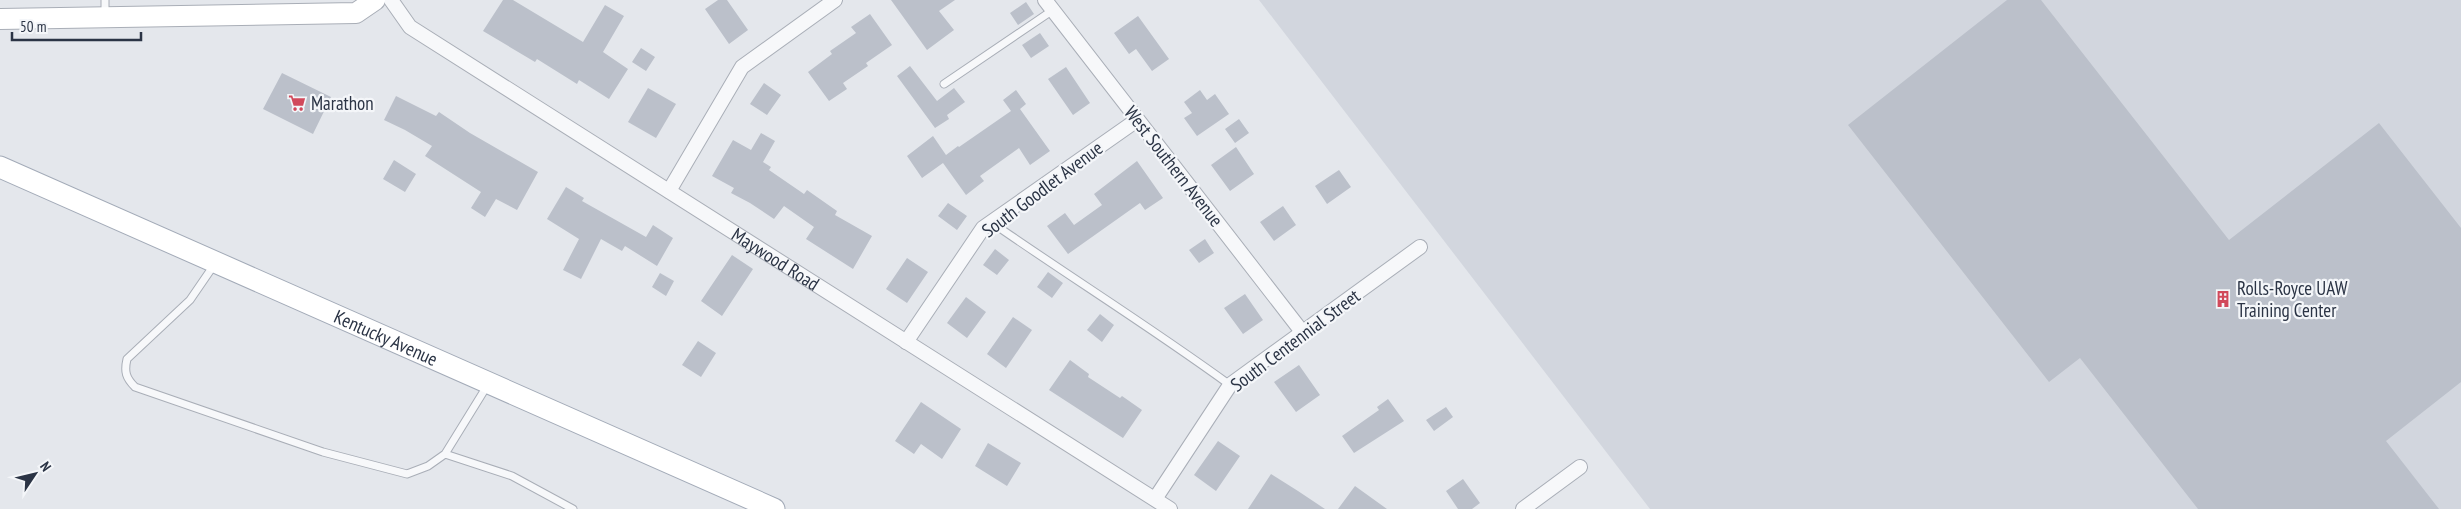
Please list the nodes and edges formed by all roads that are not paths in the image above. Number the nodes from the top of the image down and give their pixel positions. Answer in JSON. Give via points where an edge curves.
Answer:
{"nodes":[{"id":1,"x":375,"y":0,"type":"edge"},
{"id":2,"x":391,"y":0,"type":"edge"},
{"id":3,"x":836,"y":0,"type":"edge"},
{"id":4,"x":1049,"y":5,"type":"edge"},
{"id":5,"x":105,"y":9,"type":"edge"},
{"id":6,"x":0,"y":19,"type":"edge"},
{"id":7,"x":944,"y":84,"type":"dead end"},
{"id":8,"x":1138,"y":120,"type":"junction"},
{"id":9,"x":0,"y":168,"type":"edge"},
{"id":10,"x":669,"y":191,"type":"junction"},
{"id":11,"x":991,"y":222,"type":"junction"},
{"id":12,"x":1420,"y":247,"type":"dead end"},
{"id":13,"x":216,"y":263,"type":"junction"},
{"id":14,"x":1303,"y":333,"type":"junction"},
{"id":15,"x":906,"y":342,"type":"junction"},
{"id":16,"x":488,"y":383,"type":"junction"},
{"id":17,"x":1230,"y":385,"type":"junction"},
{"id":18,"x":445,"y":454,"type":"junction"},
{"id":19,"x":1580,"y":467,"type":"dead end"},
{"id":20,"x":1155,"y":499,"type":"junction"},
{"id":21,"x":573,"y":509,"type":"edge"},
{"id":22,"x":774,"y":509,"type":"edge"},
{"id":23,"x":1170,"y":509,"type":"edge"},
{"id":24,"x":1522,"y":509,"type":"edge"}],
"edges":[{"from":1,"to":5,"type":"main road","via":[[356,13]]},
{"from":2,"to":10,"type":"street","name":"Maywood Road","via":[[410,27]]},
{"from":3,"to":10,"type":"street","via":[[742,67]]},
{"from":4,"to":7,"type":"lane"},
{"from":4,"to":8,"type":"street","name":"West Southern Avenue"},
{"from":5,"to":6,"type":"main road"},
{"from":8,"to":11,"type":"street","name":"South Goodlet Avenue"},
{"from":8,"to":14,"type":"street","name":"West Southern Avenue"},
{"from":9,"to":13,"type":"main road","name":"Kentucky Avenue"},
{"from":10,"to":15,"type":"street","name":"Maywood Road"},
{"from":11,"to":15,"type":"street","name":"South Goodlet Avenue","via":[[983,228]]},
{"from":11,"to":17,"type":"lane"},
{"from":12,"to":14,"type":"street","name":"South Centennial Street"},
{"from":13,"to":16,"type":"main road","name":"Kentucky Avenue"},
{"from":13,"to":18,"type":"lane","via":[[190,300],[127,359],[124,370],[135,387],[323,452],[407,474],[428,466]]},
{"from":14,"to":17,"type":"street","name":"South Centennial Street"},
{"from":15,"to":20,"type":"street","name":"Maywood Road"},
{"from":16,"to":18,"type":"lane"},
{"from":16,"to":22,"type":"main road","name":"Kentucky Avenue"},
{"from":17,"to":20,"type":"street","name":"South Centennial Street"},
{"from":18,"to":21,"type":"lane","via":[[512,476]]},
{"from":19,"to":24,"type":"street"},
{"from":20,"to":23,"type":"street","name":"Maywood Road"}]}
